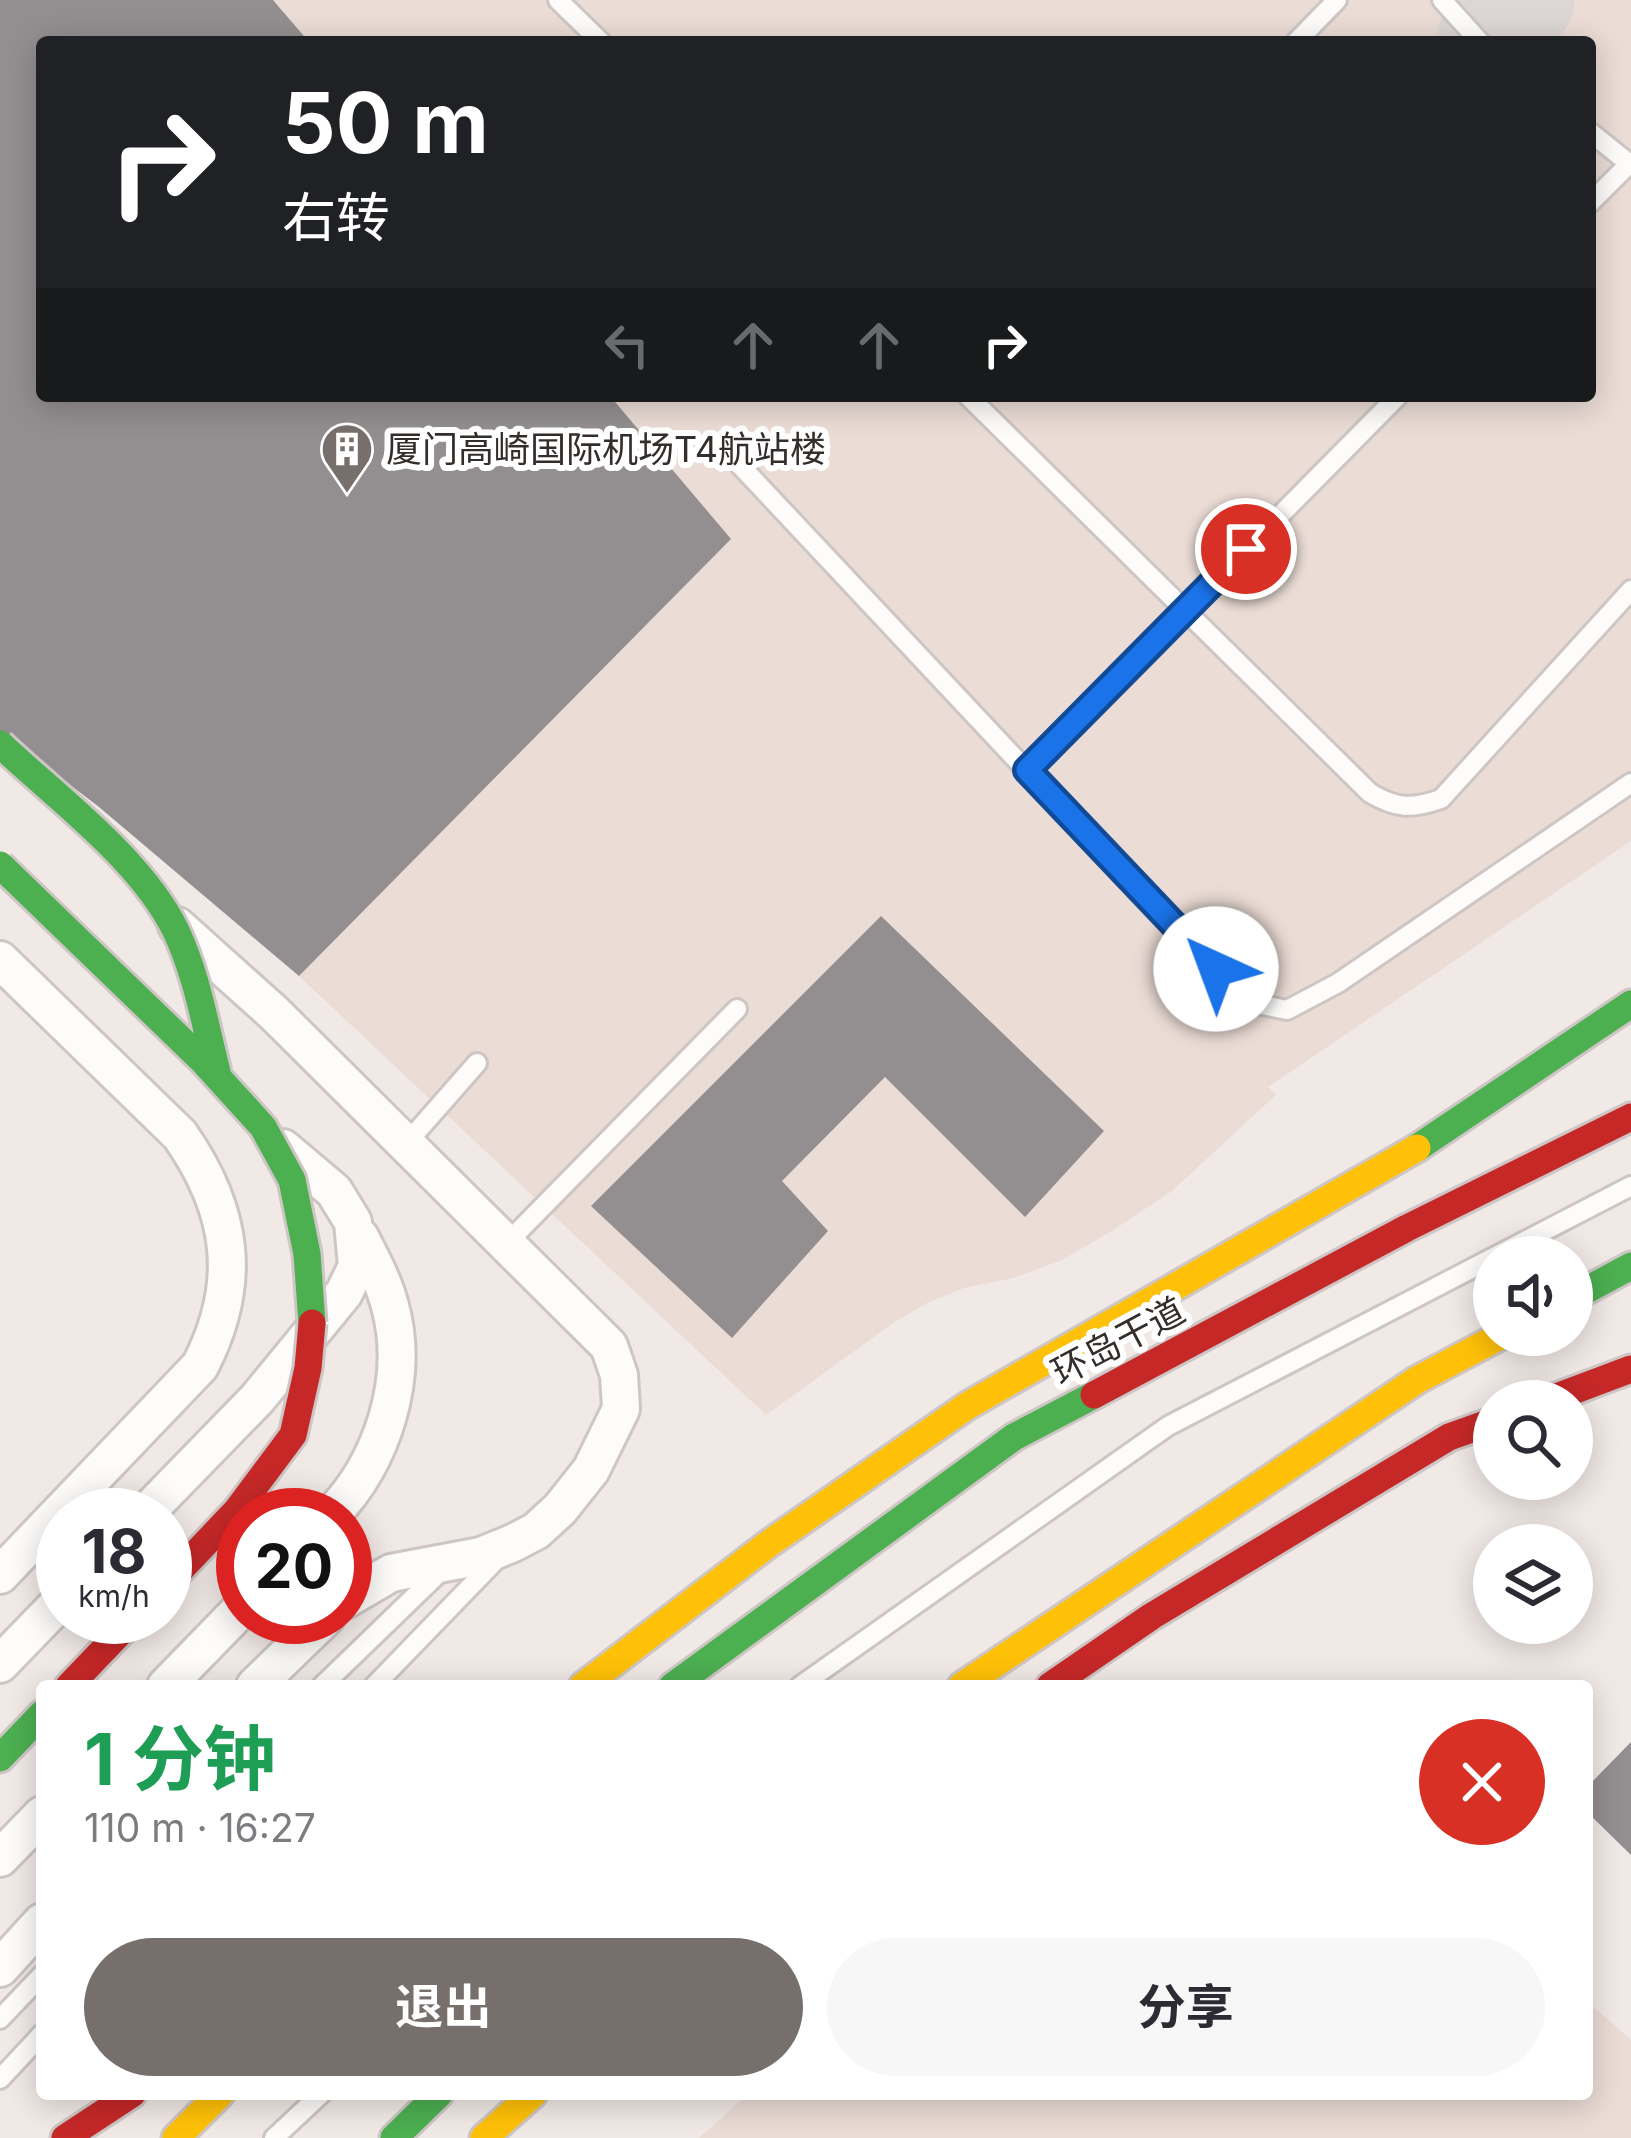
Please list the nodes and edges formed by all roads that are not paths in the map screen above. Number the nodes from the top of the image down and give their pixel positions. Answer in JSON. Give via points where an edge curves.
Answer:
{"nodes":[{"id":1,"x":558,"y":0,"type":"edge"},
{"id":2,"x":1337,"y":0,"type":"edge"},
{"id":3,"x":1442,"y":0,"type":"edge"},
{"id":4,"x":596,"y":36,"type":"edge"},
{"id":5,"x":1302,"y":36,"type":"edge"},
{"id":6,"x":1475,"y":36,"type":"edge"},
{"id":7,"x":1596,"y":137,"type":"edge"},
{"id":8,"x":1631,"y":164,"type":"edge"},
{"id":9,"x":1596,"y":197,"type":"edge"},
{"id":10,"x":974,"y":402,"type":"edge"},
{"id":11,"x":1392,"y":402,"type":"edge"},
{"id":12,"x":723,"y":447,"type":"dead end"},
{"id":13,"x":1631,"y":590,"type":"edge"},
{"id":14,"x":1185,"y":610,"type":"junction"},
{"id":15,"x":0,"y":744,"type":"edge"},
{"id":16,"x":0,"y":768,"type":"edge"},
{"id":17,"x":1027,"y":770,"type":"junction"},
{"id":18,"x":1631,"y":783,"type":"edge"},
{"id":19,"x":0,"y":865,"type":"edge"},
{"id":20,"x":0,"y":890,"type":"edge"},
{"id":21,"x":0,"y":960,"type":"edge"},
{"id":22,"x":1631,"y":1004,"type":"edge"},
{"id":23,"x":737,"y":1010,"type":"dead end"},
{"id":24,"x":477,"y":1063,"type":"dead end"},
{"id":25,"x":218,"y":1078,"type":"junction"},
{"id":26,"x":1631,"y":1117,"type":"edge"},
{"id":27,"x":405,"y":1145,"type":"junction"},
{"id":28,"x":1631,"y":1186,"type":"edge"},
{"id":29,"x":353,"y":1222,"type":"junction"},
{"id":30,"x":507,"y":1243,"type":"junction"},
{"id":31,"x":1631,"y":1266,"type":"edge"},
{"id":32,"x":1593,"y":1287,"type":"edge"},
{"id":33,"x":1473,"y":1351,"type":"edge"},
{"id":34,"x":1631,"y":1370,"type":"edge"},
{"id":35,"x":1593,"y":1384,"type":"edge"},
{"id":36,"x":1473,"y":1430,"type":"edge"},
{"id":37,"x":170,"y":1488,"type":"edge"},
{"id":38,"x":357,"y":1488,"type":"edge"},
{"id":39,"x":513,"y":1543,"type":"junction"},
{"id":40,"x":192,"y":1558,"type":"edge"},
{"id":41,"x":452,"y":1560,"type":"junction"},
{"id":42,"x":0,"y":1575,"type":"edge"},
{"id":43,"x":372,"y":1584,"type":"edge"},
{"id":44,"x":36,"y":1627,"type":"edge"},
{"id":45,"x":216,"y":1634,"type":"edge"},
{"id":46,"x":109,"y":1644,"type":"edge"},
{"id":47,"x":298,"y":1644,"type":"edge"},
{"id":48,"x":0,"y":1664,"type":"edge"},
{"id":49,"x":75,"y":1680,"type":"edge"},
{"id":50,"x":172,"y":1680,"type":"edge"},
{"id":51,"x":261,"y":1680,"type":"edge"},
{"id":52,"x":328,"y":1680,"type":"edge"},
{"id":53,"x":380,"y":1680,"type":"edge"},
{"id":54,"x":591,"y":1680,"type":"edge"},
{"id":55,"x":681,"y":1680,"type":"edge"},
{"id":56,"x":808,"y":1680,"type":"edge"},
{"id":57,"x":971,"y":1680,"type":"edge"},
{"id":58,"x":1059,"y":1680,"type":"edge"},
{"id":59,"x":36,"y":1720,"type":"edge"},
{"id":60,"x":0,"y":1758,"type":"edge"},
{"id":61,"x":36,"y":1821,"type":"edge"},
{"id":62,"x":0,"y":1858,"type":"edge"},
{"id":63,"x":36,"y":1929,"type":"edge"},
{"id":64,"x":0,"y":1968,"type":"edge"},
{"id":65,"x":36,"y":1981,"type":"edge"},
{"id":66,"x":0,"y":2019,"type":"edge"},
{"id":67,"x":36,"y":2040,"type":"edge"},
{"id":68,"x":0,"y":2079,"type":"edge"},
{"id":69,"x":123,"y":2100,"type":"edge"},
{"id":70,"x":201,"y":2100,"type":"edge"},
{"id":71,"x":315,"y":2100,"type":"edge"},
{"id":72,"x":433,"y":2100,"type":"edge"},
{"id":73,"x":525,"y":2100,"type":"edge"},
{"id":74,"x":65,"y":2138,"type":"edge"},
{"id":75,"x":176,"y":2138,"type":"edge"},
{"id":76,"x":274,"y":2138,"type":"edge"},
{"id":77,"x":394,"y":2138,"type":"edge"},
{"id":78,"x":484,"y":2138,"type":"edge"}],
"edges":[{"from":1,"to":4,"type":"lane"},
{"from":2,"to":5,"type":"lane"},
{"from":3,"to":6,"type":"lane"},
{"from":7,"to":8,"type":"lane"},
{"from":8,"to":9,"type":"lane"},
{"from":10,"to":14,"type":"lane"},
{"from":11,"to":14,"type":"lane"},
{"from":12,"to":17,"type":"lane"},
{"from":13,"to":14,"type":"lane","via":[[1441,800],[1413,808],[1370,793]]},
{"from":14,"to":17,"type":"lane"},
{"from":15,"to":25,"type":"main road","bridge":true,"via":[[166,912]]},
{"from":16,"to":27,"type":"street","via":[[274,1013]]},
{"from":17,"to":18,"type":"lane","via":[[1248,1002],[1287,1010]]},
{"from":19,"to":25,"type":"main road","bridge":true},
{"from":20,"to":29,"type":"street","via":[[143,1031],[334,1191]]},
{"from":21,"to":42,"type":"street","via":[[180,1135],[204,1169],[219,1206],[227,1288],[200,1366]]},
{"from":22,"to":54,"type":"main road","via":[[1401,1159],[967,1406]]},
{"from":23,"to":30,"type":"lane"},
{"from":24,"to":27,"type":"lane"},
{"from":25,"to":40,"type":"main road","bridge":true,"via":[[263,1127],[292,1180],[313,1310],[293,1435]]},
{"from":26,"to":55,"type":"main road","name":"环岛干道","via":[[1014,1437]]},
{"from":27,"to":30,"type":"street"},
{"from":28,"to":56,"type":"lane","via":[[1168,1426]]},
{"from":29,"to":37,"type":"street","via":[[357,1266],[344,1293]]},
{"from":29,"to":38,"type":"street","via":[[391,1306],[396,1342],[376,1452]]},
{"from":30,"to":39,"type":"street","via":[[609,1346],[621,1409],[576,1491]]},
{"from":31,"to":32,"type":"main road"},
{"from":33,"to":57,"type":"main road"},
{"from":34,"to":35,"type":"main road"},
{"from":36,"to":58,"type":"main road","via":[[1152,1616]]},
{"from":39,"to":41,"type":"street"},
{"from":39,"to":53,"type":"lane"},
{"from":41,"to":43,"type":"street"},
{"from":41,"to":52,"type":"lane"},
{"from":44,"to":48,"type":"street"},
{"from":45,"to":50,"type":"street"},
{"from":46,"to":49,"type":"main road"},
{"from":47,"to":51,"type":"street"},
{"from":59,"to":60,"type":"main road"},
{"from":61,"to":62,"type":"street"},
{"from":63,"to":64,"type":"street"},
{"from":65,"to":66,"type":"lane"},
{"from":67,"to":68,"type":"lane"},
{"from":69,"to":74,"type":"main road"},
{"from":70,"to":75,"type":"main road"},
{"from":71,"to":76,"type":"lane"},
{"from":72,"to":77,"type":"main road"},
{"from":73,"to":78,"type":"main road"}]}
